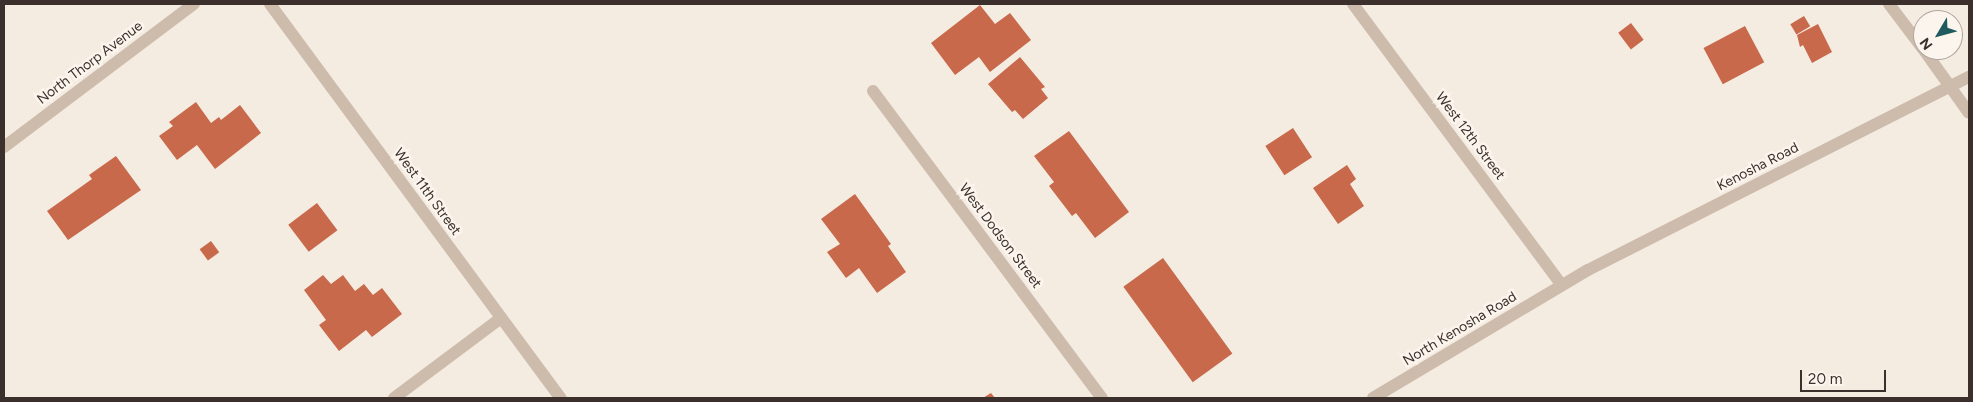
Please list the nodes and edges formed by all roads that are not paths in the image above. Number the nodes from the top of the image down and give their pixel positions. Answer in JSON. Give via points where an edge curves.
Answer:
{"nodes":[{"id":1,"x":194,"y":4,"type":"edge"},
{"id":2,"x":270,"y":4,"type":"edge"},
{"id":3,"x":1353,"y":4,"type":"edge"},
{"id":4,"x":1889,"y":4,"type":"edge"},
{"id":5,"x":1913,"y":36,"type":"edge"},
{"id":6,"x":1931,"y":60,"type":"edge"},
{"id":7,"x":1969,"y":77,"type":"edge"},
{"id":8,"x":1951,"y":87,"type":"junction"},
{"id":9,"x":873,"y":91,"type":"dead end"},
{"id":10,"x":1969,"y":113,"type":"edge"},
{"id":11,"x":4,"y":147,"type":"edge"},
{"id":12,"x":1562,"y":286,"type":"junction"},
{"id":13,"x":501,"y":318,"type":"junction"},
{"id":14,"x":394,"y":398,"type":"edge"},
{"id":15,"x":561,"y":398,"type":"edge"},
{"id":16,"x":1102,"y":398,"type":"edge"},
{"id":17,"x":1373,"y":398,"type":"edge"}],
"edges":[{"from":1,"to":11,"type":"street","name":"North Thorp Avenue"},
{"from":2,"to":13,"type":"street","name":"West 11th Street"},
{"from":3,"to":12,"type":"street","name":"West 12th Street"},
{"from":4,"to":5,"type":"street"},
{"from":6,"to":8,"type":"street"},
{"from":7,"to":8,"type":"street","name":"Kenosha Road"},
{"from":8,"to":10,"type":"street"},
{"from":8,"to":12,"type":"street","name":"Kenosha Road"},
{"from":9,"to":16,"type":"street","name":"West Dodson Street"},
{"from":12,"to":17,"type":"street","name":"North Kenosha Road"},
{"from":13,"to":14,"type":"street"},
{"from":13,"to":15,"type":"street","name":"West 11th Street"}]}
